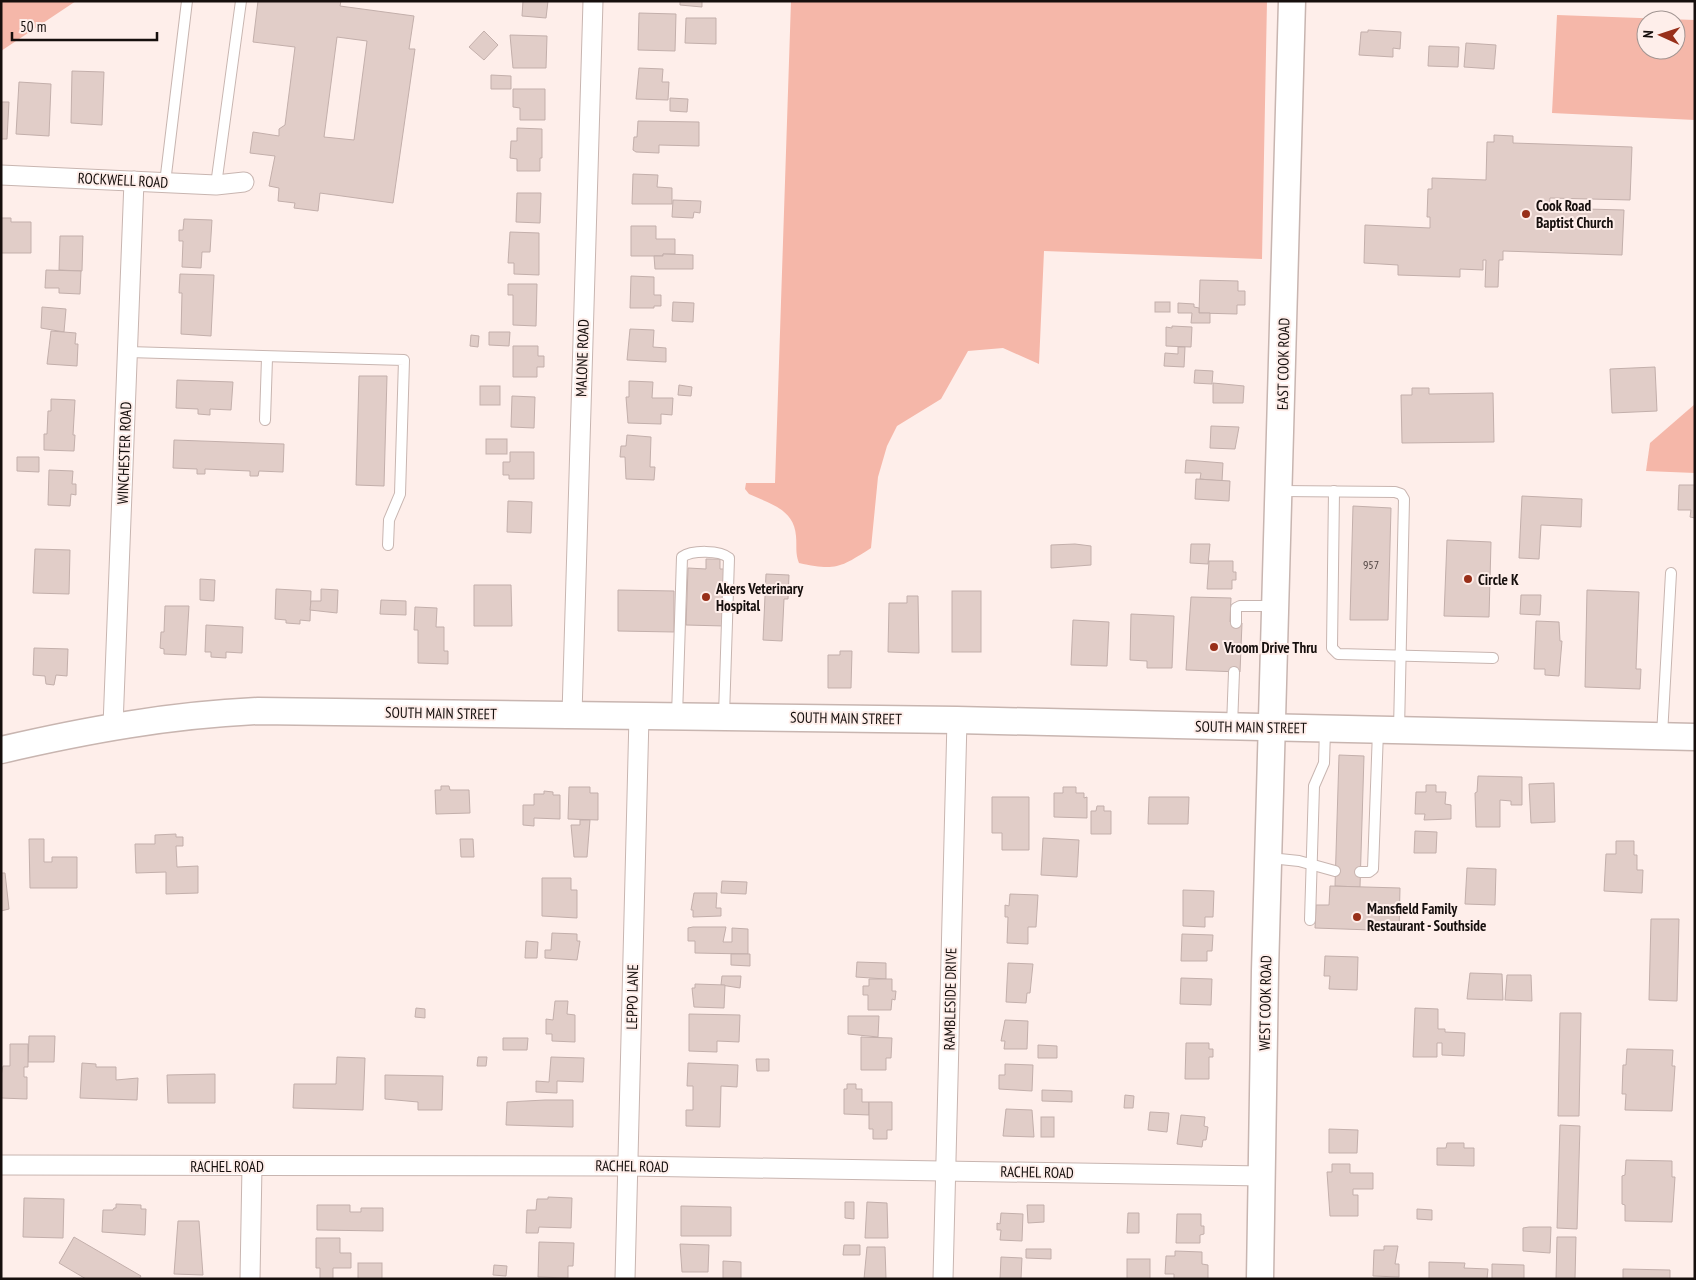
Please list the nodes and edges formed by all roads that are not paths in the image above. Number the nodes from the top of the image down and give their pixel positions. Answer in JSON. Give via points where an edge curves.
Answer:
{"nodes":[{"id":1,"x":187,"y":1,"type":"edge"},
{"id":2,"x":241,"y":1,"type":"edge"},
{"id":3,"x":593,"y":1,"type":"edge"},
{"id":4,"x":1292,"y":1,"type":"edge"},
{"id":5,"x":1,"y":175,"type":"edge"},
{"id":6,"x":134,"y":181,"type":"junction"},
{"id":7,"x":244,"y":182,"type":"dead end"},
{"id":8,"x":165,"y":183,"type":"junction"},
{"id":9,"x":216,"y":185,"type":"junction"},
{"id":10,"x":128,"y":352,"type":"junction"},
{"id":11,"x":267,"y":358,"type":"junction"},
{"id":12,"x":265,"y":420,"type":"dead end"},
{"id":13,"x":1280,"y":490,"type":"junction"},
{"id":14,"x":1334,"y":491,"type":"junction"},
{"id":15,"x":388,"y":544,"type":"dead end"},
{"id":16,"x":1671,"y":572,"type":"dead end"},
{"id":17,"x":1276,"y":606,"type":"junction"},
{"id":18,"x":1236,"y":623,"type":"dead end"},
{"id":19,"x":1401,"y":656,"type":"junction"},
{"id":20,"x":1493,"y":658,"type":"dead end"},
{"id":21,"x":1234,"y":672,"type":"dead end"},
{"id":22,"x":572,"y":714,"type":"junction"},
{"id":23,"x":639,"y":716,"type":"junction"},
{"id":24,"x":677,"y":716,"type":"junction"},
{"id":25,"x":724,"y":716,"type":"junction"},
{"id":26,"x":957,"y":720,"type":"junction"},
{"id":27,"x":113,"y":726,"type":"junction"},
{"id":28,"x":1232,"y":727,"type":"junction"},
{"id":29,"x":1272,"y":728,"type":"junction"},
{"id":30,"x":1326,"y":729,"type":"junction"},
{"id":31,"x":1388,"y":730,"type":"junction"},
{"id":32,"x":1662,"y":736,"type":"junction"},
{"id":33,"x":1695,"y":737,"type":"edge"},
{"id":34,"x":1,"y":750,"type":"edge"},
{"id":35,"x":1270,"y":858,"type":"junction"},
{"id":36,"x":1312,"y":865,"type":"junction"},
{"id":37,"x":1335,"y":871,"type":"dead end"},
{"id":38,"x":1360,"y":872,"type":"dead end"},
{"id":39,"x":1310,"y":920,"type":"dead end"},
{"id":40,"x":1,"y":1165,"type":"edge"},
{"id":41,"x":252,"y":1166,"type":"junction"},
{"id":42,"x":628,"y":1166,"type":"junction"},
{"id":43,"x":946,"y":1171,"type":"junction"},
{"id":44,"x":1263,"y":1176,"type":"junction"},
{"id":45,"x":250,"y":1279,"type":"edge"},
{"id":46,"x":625,"y":1279,"type":"edge"},
{"id":47,"x":943,"y":1279,"type":"edge"},
{"id":48,"x":1260,"y":1279,"type":"edge"}],
"edges":[{"from":1,"to":8,"type":"lane"},
{"from":2,"to":9,"type":"lane"},
{"from":3,"to":22,"type":"street","name":"MALONE ROAD"},
{"from":4,"to":13,"type":"street","name":"EAST COOK ROAD"},
{"from":5,"to":6,"type":"street","name":"ROCKWELL ROAD"},
{"from":6,"to":8,"type":"street","name":"ROCKWELL ROAD"},
{"from":6,"to":10,"type":"street","name":"WINCHESTER ROAD"},
{"from":7,"to":9,"type":"street","name":"ROCKWELL ROAD"},
{"from":8,"to":9,"type":"street","name":"ROCKWELL ROAD"},
{"from":10,"to":11,"type":"lane"},
{"from":10,"to":27,"type":"street","name":"WINCHESTER ROAD"},
{"from":11,"to":12,"type":"lane"},
{"from":11,"to":15,"type":"lane","via":[[404,360],[400,494],[389,520]]},
{"from":13,"to":14,"type":"lane"},
{"from":13,"to":17,"type":"street","name":"EAST COOK ROAD"},
{"from":14,"to":19,"type":"lane","via":[[1332,648],[1338,654]]},
{"from":14,"to":19,"type":"lane","via":[[1395,492],[1404,499]]},
{"from":16,"to":32,"type":"lane"},
{"from":17,"to":18,"type":"lane","via":[[1240,606],[1236,608]]},
{"from":17,"to":29,"type":"street","name":"EAST COOK ROAD"},
{"from":19,"to":20,"type":"lane"},
{"from":19,"to":31,"type":"lane"},
{"from":21,"to":28,"type":"lane"},
{"from":22,"to":23,"type":"street","name":"SOUTH MAIN STREET"},
{"from":22,"to":27,"type":"street","name":"SOUTH MAIN STREET","via":[[258,711],[192,715]]},
{"from":23,"to":24,"type":"street","name":"SOUTH MAIN STREET"},
{"from":23,"to":42,"type":"street","name":"LEPPO LANE"},
{"from":24,"to":25,"type":"street","name":"SOUTH MAIN STREET"},
{"from":24,"to":25,"type":"lane","via":[[682,557],[688,552],[724,554],[729,558]]},
{"from":25,"to":26,"type":"street","name":"SOUTH MAIN STREET"},
{"from":26,"to":28,"type":"street","name":"SOUTH MAIN STREET"},
{"from":26,"to":43,"type":"street","name":"RAMBLESIDE DRIVE"},
{"from":27,"to":34,"type":"street","name":"SOUTH MAIN STREET"},
{"from":28,"to":29,"type":"street","name":"SOUTH MAIN STREET"},
{"from":29,"to":30,"type":"street","name":"SOUTH MAIN STREET"},
{"from":29,"to":35,"type":"street","name":"WEST COOK ROAD"},
{"from":30,"to":31,"type":"street","name":"SOUTH MAIN STREET"},
{"from":30,"to":36,"type":"lane","via":[[1324,763],[1314,786]]},
{"from":31,"to":32,"type":"street","name":"SOUTH MAIN STREET"},
{"from":31,"to":38,"type":"lane","via":[[1373,869]]},
{"from":32,"to":33,"type":"street","name":"SOUTH MAIN STREET"},
{"from":35,"to":36,"type":"lane"},
{"from":35,"to":44,"type":"street","name":"WEST COOK ROAD","via":[[1265,971]]},
{"from":36,"to":37,"type":"lane"},
{"from":36,"to":39,"type":"lane"},
{"from":40,"to":41,"type":"street","name":"RACHEL ROAD"},
{"from":41,"to":42,"type":"street","name":"RACHEL ROAD"},
{"from":41,"to":45,"type":"street"},
{"from":42,"to":43,"type":"street","name":"RACHEL ROAD"},
{"from":42,"to":46,"type":"street","name":"LEPPO LANE"},
{"from":43,"to":44,"type":"street","name":"RACHEL ROAD"},
{"from":43,"to":47,"type":"street","name":"RAMBLESIDE DRIVE"},
{"from":44,"to":48,"type":"street","name":"WEST COOK ROAD"}]}
